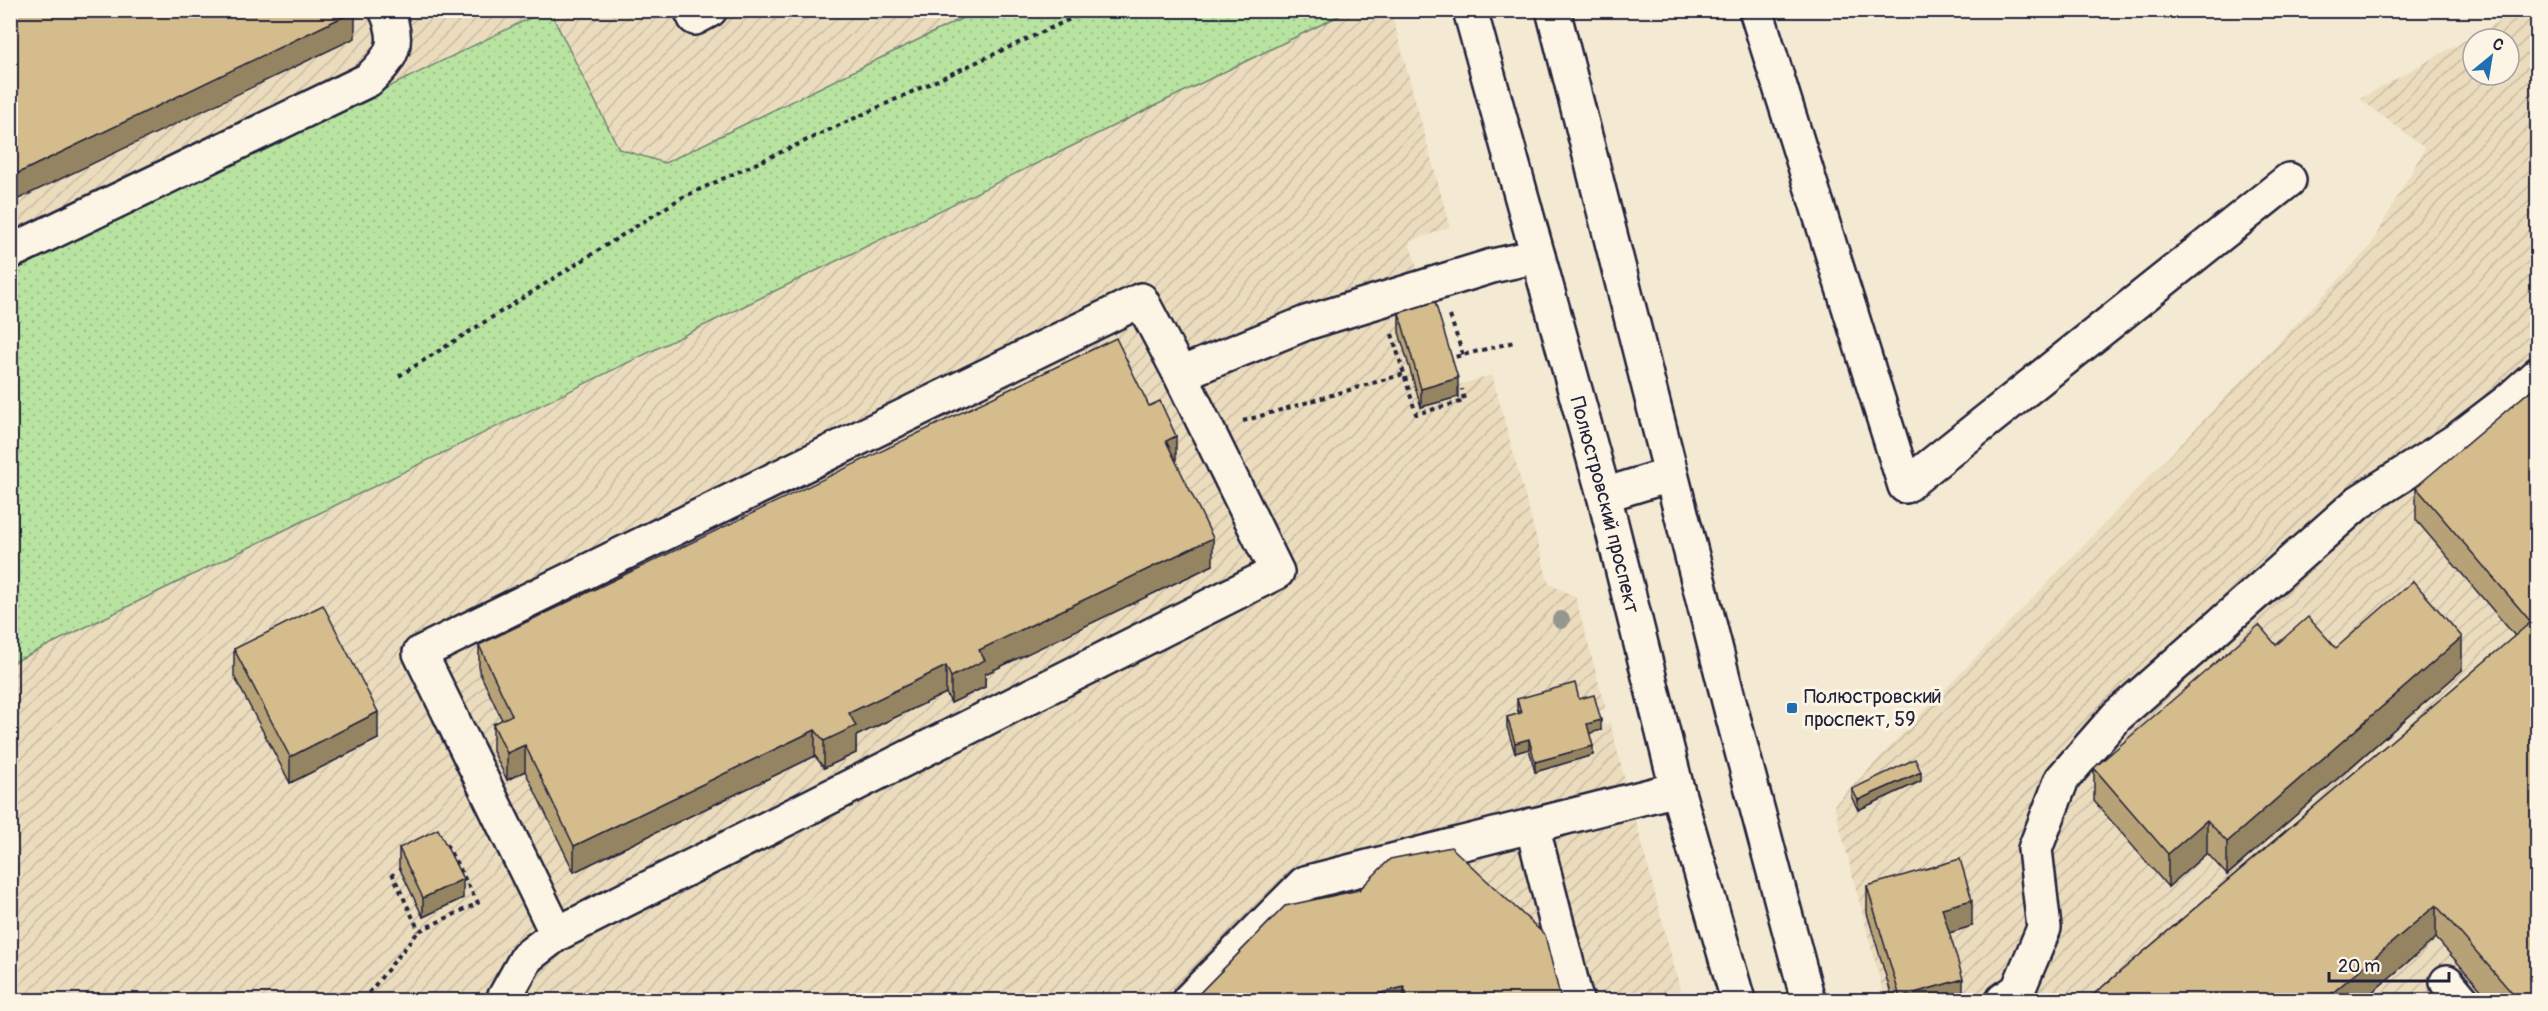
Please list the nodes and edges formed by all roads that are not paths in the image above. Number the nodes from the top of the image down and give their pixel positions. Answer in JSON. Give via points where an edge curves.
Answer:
{"nodes":[{"id":1,"x":386,"y":10,"type":"edge"},
{"id":2,"x":691,"y":10,"type":"edge"},
{"id":3,"x":710,"y":10,"type":"edge"},
{"id":4,"x":1470,"y":10,"type":"edge"},
{"id":5,"x":1553,"y":10,"type":"edge"},
{"id":6,"x":1756,"y":10,"type":"edge"},
{"id":7,"x":2289,"y":180,"type":"dead end"},
{"id":8,"x":10,"y":252,"type":"edge"},
{"id":9,"x":1538,"y":256,"type":"junction"},
{"id":10,"x":1180,"y":374,"type":"junction"},
{"id":11,"x":2538,"y":374,"type":"edge"},
{"id":12,"x":1670,"y":476,"type":"junction"},
{"id":13,"x":1604,"y":495,"type":"junction"},
{"id":14,"x":1677,"y":789,"type":"junction"},
{"id":15,"x":1532,"y":825,"type":"junction"},
{"id":16,"x":557,"y":934,"type":"junction"},
{"id":17,"x":503,"y":1000,"type":"edge"},
{"id":18,"x":1189,"y":1000,"type":"edge"},
{"id":19,"x":1576,"y":1000,"type":"edge"},
{"id":20,"x":1738,"y":1000,"type":"edge"},
{"id":21,"x":1808,"y":1000,"type":"edge"},
{"id":22,"x":2003,"y":1000,"type":"edge"}],
"edges":[{"from":1,"to":8,"type":"main road","via":[[393,25],[394,45],[386,63],[368,80]]},
{"from":2,"to":3,"type":"main road","via":[[695,18]]},
{"from":4,"to":9,"type":"main road","name":"Полюстровский проспект"},
{"from":5,"to":12,"type":"main road"},
{"from":6,"to":7,"type":"main road","via":[[1905,486]]},
{"from":9,"to":10,"type":"main road","via":[[1492,266],[1306,323]]},
{"from":9,"to":13,"type":"main road","name":"Полюстровский проспект"},
{"from":10,"to":16,"type":"main road","via":[[1277,572]]},
{"from":10,"to":16,"type":"main road","via":[[1141,300],[420,653]]},
{"from":11,"to":22,"type":"main road","via":[[2457,440],[2359,502],[2117,716],[2069,771],[2035,849],[2044,928],[2018,990]]},
{"from":12,"to":13,"type":"main road"},
{"from":12,"to":21,"type":"main road"},
{"from":13,"to":14,"type":"main road","name":"Полюстровский проспект"},
{"from":14,"to":15,"type":"main road"},
{"from":14,"to":20,"type":"main road","name":"Полюстровский проспект"},
{"from":15,"to":18,"type":"main road","via":[[1305,883]]},
{"from":15,"to":19,"type":"main road"},
{"from":16,"to":17,"type":"main road","via":[[526,957]]}]}
